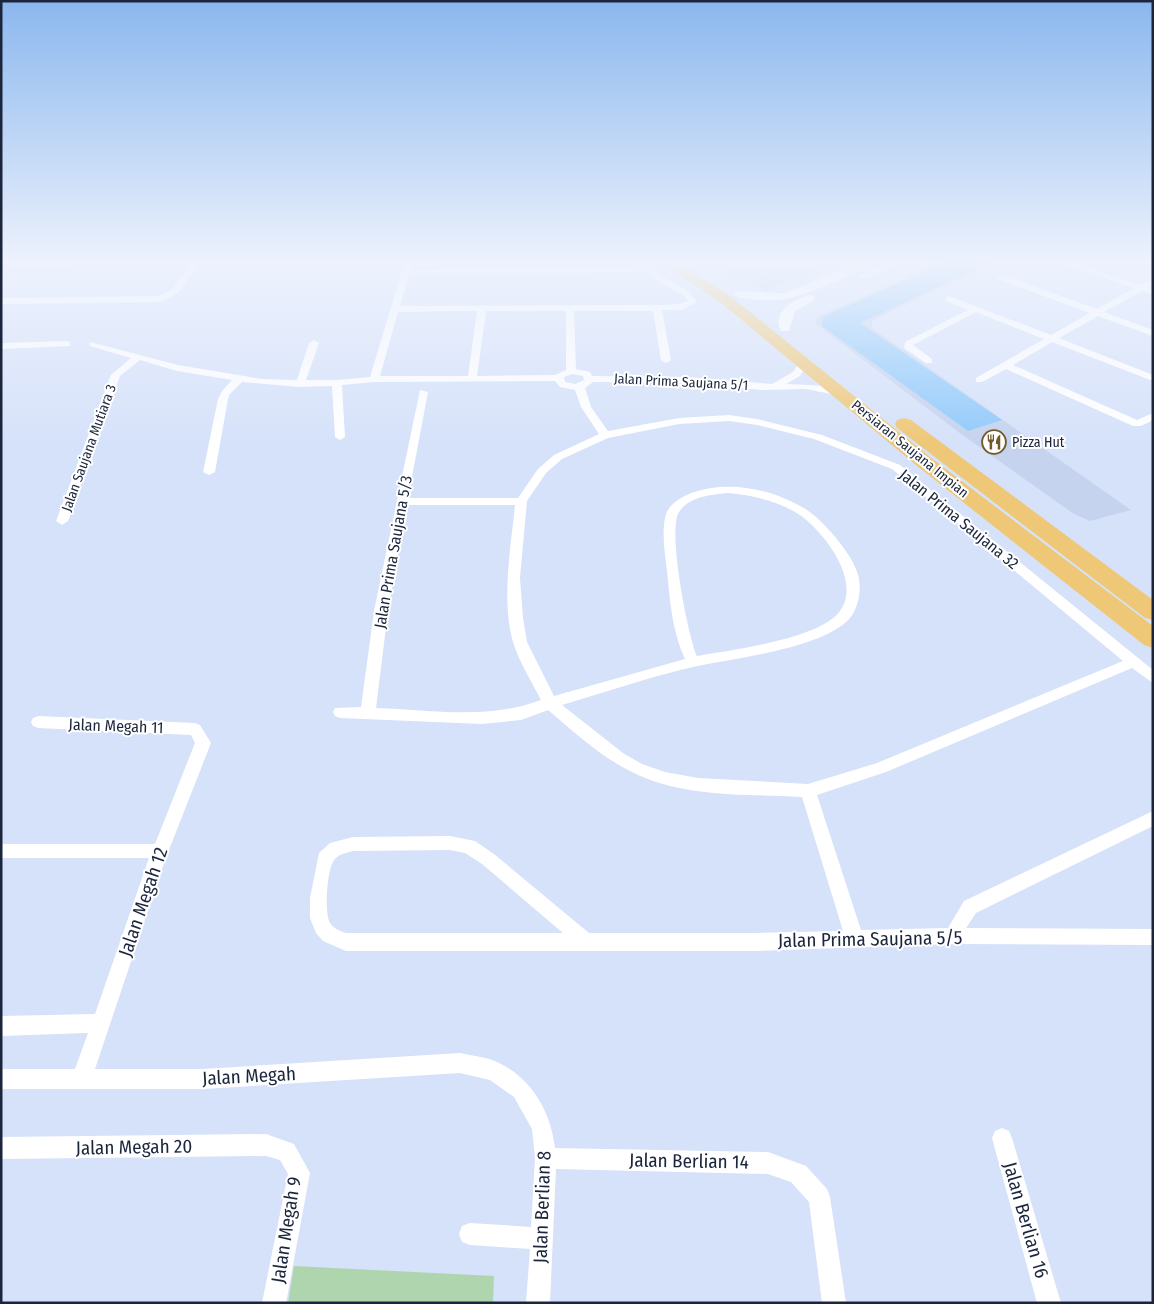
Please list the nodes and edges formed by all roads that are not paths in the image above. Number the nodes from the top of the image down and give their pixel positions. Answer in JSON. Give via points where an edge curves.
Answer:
{"nodes":[{"id":1,"x":390,"y":322,"type":"edge"},
{"id":2,"x":480,"y":322,"type":"edge"},
{"id":3,"x":570,"y":322,"type":"edge"},
{"id":4,"x":660,"y":322,"type":"edge"},
{"id":5,"x":752,"y":322,"type":"edge"},
{"id":6,"x":777,"y":322,"type":"edge"},
{"id":7,"x":785,"y":322,"type":"edge"},
{"id":8,"x":951,"y":322,"type":"edge"},
{"id":9,"x":1009,"y":322,"type":"edge"},
{"id":10,"x":1082,"y":322,"type":"edge"},
{"id":11,"x":1122,"y":322,"type":"edge"},
{"id":12,"x":785,"y":328,"type":"junction"},
{"id":13,"x":1153,"y":333,"type":"edge"},
{"id":14,"x":1052,"y":339,"type":"junction"},
{"id":15,"x":314,"y":343,"type":"dead end"},
{"id":16,"x":67,"y":344,"type":"dead end"},
{"id":17,"x":93,"y":344,"type":"dead end"},
{"id":18,"x":2,"y":347,"type":"edge"},
{"id":19,"x":1,"y":356,"type":"edge"},
{"id":20,"x":138,"y":357,"type":"junction"},
{"id":21,"x":666,"y":360,"type":"dead end"},
{"id":22,"x":929,"y":361,"type":"dead end"},
{"id":23,"x":802,"y":363,"type":"junction"},
{"id":24,"x":1005,"y":365,"type":"junction"},
{"id":25,"x":571,"y":371,"type":"junction"},
{"id":26,"x":240,"y":378,"type":"junction"},
{"id":27,"x":472,"y":378,"type":"junction"},
{"id":28,"x":558,"y":378,"type":"junction"},
{"id":29,"x":1153,"y":378,"type":"edge"},
{"id":30,"x":374,"y":379,"type":"junction"},
{"id":31,"x":590,"y":379,"type":"junction"},
{"id":32,"x":979,"y":380,"type":"dead end"},
{"id":33,"x":337,"y":383,"type":"junction"},
{"id":34,"x":300,"y":384,"type":"junction"},
{"id":35,"x":579,"y":386,"type":"junction"},
{"id":36,"x":772,"y":386,"type":"junction"},
{"id":37,"x":423,"y":392,"type":"dead end"},
{"id":38,"x":842,"y":394,"type":"junction"},
{"id":39,"x":1153,"y":416,"type":"edge"},
{"id":40,"x":605,"y":435,"type":"junction"},
{"id":41,"x":340,"y":437,"type":"dead end"},
{"id":42,"x":208,"y":472,"type":"dead end"},
{"id":43,"x":521,"y":501,"type":"junction"},
{"id":44,"x":403,"y":502,"type":"junction"},
{"id":45,"x":62,"y":521,"type":"dead end"},
{"id":46,"x":1153,"y":612,"type":"edge"},
{"id":47,"x":1153,"y":639,"type":"edge"},
{"id":48,"x":693,"y":662,"type":"junction"},
{"id":49,"x":1134,"y":662,"type":"junction"},
{"id":50,"x":1153,"y":678,"type":"edge"},
{"id":51,"x":550,"y":703,"type":"junction"},
{"id":52,"x":340,"y":712,"type":"dead end"},
{"id":53,"x":368,"y":713,"type":"junction"},
{"id":54,"x":38,"y":722,"type":"dead end"},
{"id":55,"x":195,"y":729,"type":"joint"},
{"id":56,"x":808,"y":791,"type":"junction"},
{"id":57,"x":1153,"y":818,"type":"edge"},
{"id":58,"x":1,"y":851,"type":"edge"},
{"id":59,"x":160,"y":851,"type":"junction"},
{"id":60,"x":953,"y":936,"type":"junction"},
{"id":61,"x":1153,"y":937,"type":"edge"},
{"id":62,"x":855,"y":940,"type":"junction"},
{"id":63,"x":586,"y":942,"type":"junction"},
{"id":64,"x":101,"y":1023,"type":"junction"},
{"id":65,"x":1,"y":1026,"type":"edge"},
{"id":66,"x":495,"y":1071,"type":"joint"},
{"id":67,"x":82,"y":1078,"type":"junction"},
{"id":68,"x":1,"y":1079,"type":"edge"},
{"id":69,"x":1002,"y":1138,"type":"dead end"},
{"id":70,"x":266,"y":1145,"type":"joint"},
{"id":71,"x":1,"y":1148,"type":"edge"},
{"id":72,"x":546,"y":1158,"type":"junction"},
{"id":73,"x":470,"y":1234,"type":"dead end"},
{"id":74,"x":542,"y":1238,"type":"junction"},
{"id":75,"x":274,"y":1303,"type":"edge"},
{"id":76,"x":538,"y":1303,"type":"edge"},
{"id":77,"x":834,"y":1303,"type":"edge"},
{"id":78,"x":1050,"y":1303,"type":"edge"}],
"edges":[{"from":1,"to":30,"type":"street"},
{"from":2,"to":27,"type":"street"},
{"from":3,"to":25,"type":"street"},
{"from":4,"to":21,"type":"street"},
{"from":5,"to":23,"type":"highway","name":"Persiaran Saujana Impian"},
{"from":6,"to":12,"type":"highway","name":"Persiaran Saujana Impian"},
{"from":7,"to":12,"type":"street"},
{"from":8,"to":22,"type":"street","via":[[908,344]]},
{"from":9,"to":14,"type":"street"},
{"from":10,"to":14,"type":"street"},
{"from":11,"to":13,"type":"street"},
{"from":12,"to":46,"type":"highway","name":"Persiaran Saujana Impian","via":[[916,433]]},
{"from":14,"to":24,"type":"street"},
{"from":14,"to":29,"type":"street"},
{"from":15,"to":34,"type":"street"},
{"from":16,"to":18,"type":"street"},
{"from":17,"to":20,"type":"street"},
{"from":18,"to":19,"type":"street","via":[[5,348]]},
{"from":20,"to":26,"type":"street","via":[[177,368]]},
{"from":20,"to":45,"type":"street","name":"Jalan Saujana Mutiara 3","via":[[116,375]]},
{"from":23,"to":36,"type":"street","name":"Jalan Prima Saujana 5/1","via":[[792,379]]},
{"from":23,"to":38,"type":"highway","name":"Persiaran Saujana Impian"},
{"from":24,"to":32,"type":"street"},
{"from":24,"to":39,"type":"street","via":[[1137,424]]},
{"from":25,"to":28,"type":"street"},
{"from":25,"to":31,"type":"street","via":[[583,372]]},
{"from":26,"to":34,"type":"street"},
{"from":26,"to":42,"type":"street","via":[[225,393]]},
{"from":27,"to":28,"type":"street"},
{"from":27,"to":30,"type":"street"},
{"from":28,"to":35,"type":"street","via":[[564,385]]},
{"from":30,"to":33,"type":"street"},
{"from":31,"to":35,"type":"street"},
{"from":31,"to":36,"type":"street","name":"Jalan Prima Saujana 5/1","via":[[686,380]]},
{"from":33,"to":34,"type":"street"},
{"from":33,"to":41,"type":"street"},
{"from":35,"to":40,"type":"street","via":[[586,408]]},
{"from":36,"to":38,"type":"street","name":"Jalan Prima Saujana 5/1","via":[[818,387]]},
{"from":37,"to":44,"type":"street","name":"Jalan Prima Saujana 5/3"},
{"from":38,"to":47,"type":"highway","name":"Persiaran Saujana Impian"},
{"from":40,"to":43,"type":"street","name":"Jalan Prima Saujana 32","via":[[558,457],[542,471]]},
{"from":40,"to":49,"type":"street","name":"Jalan Prima Saujana 32","via":[[679,421],[729,418],[788,429],[850,448],[896,467]]},
{"from":43,"to":44,"type":"street"},
{"from":43,"to":51,"type":"street","name":"Jalan Prima Saujana 32","via":[[514,578],[516,618],[520,642]]},
{"from":44,"to":53,"type":"street","name":"Jalan Prima Saujana 5/3","via":[[381,612]]},
{"from":48,"to":48,"type":"street","via":[[800,640],[823,632],[845,615],[853,598],[852,574],[827,536],[804,513],[774,498],[750,491],[728,490],[705,492],[684,500],[672,512],[670,542],[677,606],[684,642]]},
{"from":48,"to":51,"type":"street"},
{"from":49,"to":50,"type":"street","name":"Jalan Prima Saujana 32"},
{"from":49,"to":56,"type":"street","via":[[881,768]]},
{"from":51,"to":53,"type":"street","via":[[521,714],[482,718]]},
{"from":51,"to":56,"type":"street","via":[[618,757],[665,778],[698,784]]},
{"from":52,"to":53,"type":"street"},
{"from":54,"to":55,"type":"street","name":"Jalan Megah 11"},
{"from":55,"to":59,"type":"street","name":"Jalan Megah 12","via":[[203,743]]},
{"from":56,"to":62,"type":"street"},
{"from":57,"to":60,"type":"street","via":[[970,906]]},
{"from":58,"to":59,"type":"street"},
{"from":59,"to":64,"type":"street","name":"Jalan Megah 12"},
{"from":60,"to":61,"type":"street","name":"Jalan Prima Saujana 5/5"},
{"from":60,"to":62,"type":"street","name":"Jalan Prima Saujana 5/5"},
{"from":62,"to":63,"type":"street","name":"Jalan Prima Saujana 5/5"},
{"from":63,"to":63,"type":"street","name":"Jalan Prima Saujana 5/5","via":[[346,942],[328,934],[319,919],[325,858],[336,848],[353,844],[450,843],[468,846],[488,859]]},
{"from":64,"to":65,"type":"street"},
{"from":64,"to":67,"type":"street","name":"Jalan Megah 12"},
{"from":66,"to":67,"type":"street","name":"Jalan Megah","via":[[460,1063],[203,1079]]},
{"from":66,"to":72,"type":"street","name":"Jalan Berlian 8","via":[[521,1090],[542,1126]]},
{"from":67,"to":68,"type":"street","name":"Jalan Megah"},
{"from":69,"to":78,"type":"street","name":"Jalan Berlian 16"},
{"from":70,"to":71,"type":"street","name":"Jalan Megah 20"},
{"from":70,"to":75,"type":"street","name":"Jalan Megah 9","via":[[287,1151],[299,1173]]},
{"from":72,"to":74,"type":"street","name":"Jalan Berlian 8"},
{"from":72,"to":77,"type":"street","name":"Jalan Berlian 14","via":[[768,1163],[798,1174],[818,1197]]},
{"from":73,"to":74,"type":"street"},
{"from":74,"to":76,"type":"street","name":"Jalan Berlian 8"}]}
